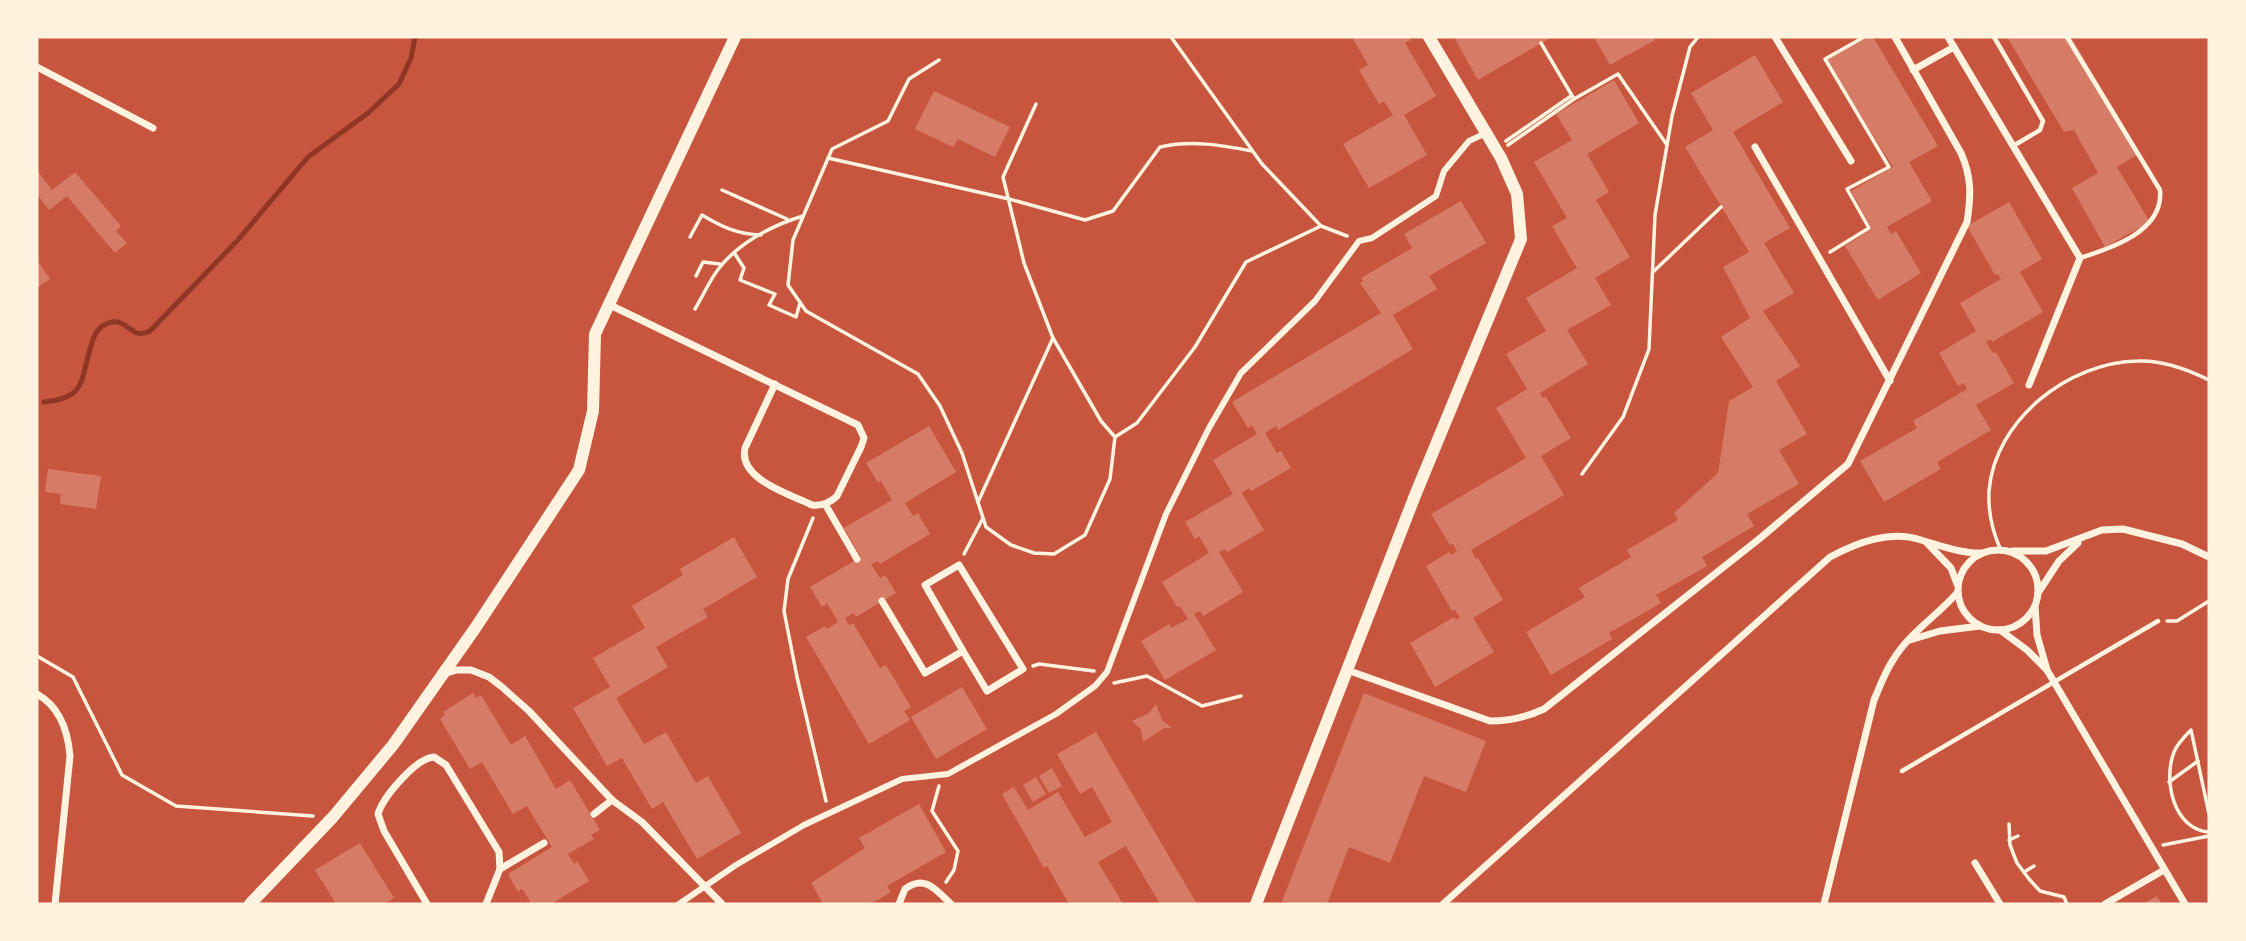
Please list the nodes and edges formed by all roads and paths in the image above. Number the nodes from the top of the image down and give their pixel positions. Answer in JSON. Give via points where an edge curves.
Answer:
{"nodes":[{"id":1,"x":735,"y":37,"type":"edge"},
{"id":2,"x":1171,"y":37,"type":"edge"},
{"id":3,"x":1429,"y":37,"type":"edge"},
{"id":4,"x":1698,"y":37,"type":"edge"},
{"id":5,"x":1775,"y":37,"type":"edge"},
{"id":6,"x":1864,"y":37,"type":"edge"},
{"id":7,"x":1895,"y":37,"type":"edge"},
{"id":8,"x":1948,"y":37,"type":"edge"},
{"id":9,"x":1994,"y":37,"type":"edge"},
{"id":10,"x":2067,"y":37,"type":"edge"},
{"id":11,"x":1541,"y":43,"type":"dead end"},
{"id":12,"x":1954,"y":47,"type":"junction"},
{"id":13,"x":1825,"y":59,"type":"dead end"},
{"id":14,"x":939,"y":60,"type":"dead end"},
{"id":15,"x":37,"y":67,"type":"edge"},
{"id":16,"x":1913,"y":70,"type":"junction"},
{"id":17,"x":1573,"y":97,"type":"junction"},
{"id":18,"x":1036,"y":104,"type":"dead end"},
{"id":19,"x":153,"y":128,"type":"dead end"},
{"id":20,"x":1486,"y":133,"type":"junction"},
{"id":21,"x":1667,"y":145,"type":"junction"},
{"id":22,"x":2013,"y":146,"type":"junction"},
{"id":23,"x":1755,"y":148,"type":"dead end"},
{"id":24,"x":1497,"y":150,"type":"junction"},
{"id":25,"x":1252,"y":151,"type":"junction"},
{"id":26,"x":828,"y":158,"type":"junction"},
{"id":27,"x":1851,"y":161,"type":"dead end"},
{"id":28,"x":722,"y":190,"type":"dead end"},
{"id":29,"x":1009,"y":200,"type":"junction"},
{"id":30,"x":1721,"y":206,"type":"dead end"},
{"id":31,"x":803,"y":216,"type":"junction"},
{"id":32,"x":789,"y":220,"type":"junction"},
{"id":33,"x":1321,"y":226,"type":"junction"},
{"id":34,"x":1869,"y":228,"type":"dead end"},
{"id":35,"x":761,"y":235,"type":"junction"},
{"id":36,"x":690,"y":237,"type":"dead end"},
{"id":37,"x":1359,"y":241,"type":"junction"},
{"id":38,"x":735,"y":254,"type":"junction"},
{"id":39,"x":1818,"y":258,"type":"junction"},
{"id":40,"x":2080,"y":258,"type":"junction"},
{"id":41,"x":722,"y":264,"type":"junction"},
{"id":42,"x":1652,"y":272,"type":"junction"},
{"id":43,"x":696,"y":276,"type":"dead end"},
{"id":44,"x":800,"y":303,"type":"junction"},
{"id":45,"x":608,"y":304,"type":"junction"},
{"id":46,"x":695,"y":309,"type":"dead end"},
{"id":47,"x":1053,"y":338,"type":"junction"},
{"id":48,"x":1890,"y":380,"type":"junction"},
{"id":49,"x":2209,"y":380,"type":"edge"},
{"id":50,"x":775,"y":384,"type":"junction"},
{"id":51,"x":2029,"y":385,"type":"dead end"},
{"id":52,"x":1115,"y":437,"type":"junction"},
{"id":53,"x":1582,"y":474,"type":"dead end"},
{"id":54,"x":978,"y":504,"type":"junction"},
{"id":55,"x":821,"y":505,"type":"junction"},
{"id":56,"x":982,"y":518,"type":"junction"},
{"id":57,"x":2087,"y":536,"type":"junction"},
{"id":58,"x":1924,"y":542,"type":"junction"},
{"id":59,"x":2000,"y":549,"type":"junction"},
{"id":60,"x":2010,"y":551,"type":"junction"},
{"id":61,"x":1980,"y":553,"type":"junction"},
{"id":62,"x":2209,"y":557,"type":"edge"},
{"id":63,"x":857,"y":559,"type":"dead end"},
{"id":64,"x":959,"y":565,"type":"junction"},
{"id":65,"x":1957,"y":588,"type":"junction"},
{"id":66,"x":2038,"y":594,"type":"junction"},
{"id":67,"x":882,"y":601,"type":"dead end"},
{"id":68,"x":2209,"y":601,"type":"edge"},
{"id":69,"x":2035,"y":605,"type":"junction"},
{"id":70,"x":2158,"y":621,"type":"joint"},
{"id":71,"x":1980,"y":626,"type":"junction"},
{"id":72,"x":2000,"y":630,"type":"junction"},
{"id":73,"x":1907,"y":642,"type":"junction"},
{"id":74,"x":963,"y":651,"type":"junction"},
{"id":75,"x":37,"y":656,"type":"edge"},
{"id":76,"x":1023,"y":669,"type":"junction"},
{"id":77,"x":1347,"y":670,"type":"junction"},
{"id":78,"x":2047,"y":670,"type":"junction"},
{"id":79,"x":1107,"y":672,"type":"junction"},
{"id":80,"x":442,"y":674,"type":"junction"},
{"id":81,"x":2053,"y":682,"type":"junction"},
{"id":82,"x":1095,"y":687,"type":"junction"},
{"id":83,"x":37,"y":694,"type":"edge"},
{"id":84,"x":1241,"y":696,"type":"dead end"},
{"id":85,"x":2197,"y":761,"type":"junction"},
{"id":86,"x":1902,"y":771,"type":"dead end"},
{"id":87,"x":943,"y":774,"type":"junction"},
{"id":88,"x":2169,"y":782,"type":"junction"},
{"id":89,"x":612,"y":800,"type":"junction"},
{"id":90,"x":2208,"y":800,"type":"edge"},
{"id":91,"x":594,"y":814,"type":"dead end"},
{"id":92,"x":829,"y":814,"type":"junction"},
{"id":93,"x":2209,"y":814,"type":"edge"},
{"id":94,"x":333,"y":817,"type":"junction"},
{"id":95,"x":2008,"y":824,"type":"dead end"},
{"id":96,"x":2209,"y":834,"type":"edge"},
{"id":97,"x":2018,"y":836,"type":"dead end"},
{"id":98,"x":2009,"y":840,"type":"junction"},
{"id":99,"x":544,"y":843,"type":"dead end"},
{"id":100,"x":2151,"y":847,"type":"junction"},
{"id":101,"x":1975,"y":863,"type":"dead end"},
{"id":102,"x":2034,"y":866,"type":"dead end"},
{"id":103,"x":500,"y":869,"type":"junction"},
{"id":104,"x":2164,"y":870,"type":"junction"},
{"id":105,"x":2024,"y":872,"type":"junction"},
{"id":106,"x":704,"y":886,"type":"junction"},
{"id":107,"x":939,"y":892,"type":"junction"},
{"id":108,"x":55,"y":904,"type":"edge"},
{"id":109,"x":250,"y":904,"type":"edge"},
{"id":110,"x":427,"y":904,"type":"edge"},
{"id":111,"x":485,"y":904,"type":"edge"},
{"id":112,"x":680,"y":904,"type":"edge"},
{"id":113,"x":722,"y":904,"type":"edge"},
{"id":114,"x":899,"y":904,"type":"edge"},
{"id":115,"x":951,"y":904,"type":"edge"},
{"id":116,"x":1256,"y":904,"type":"edge"},
{"id":117,"x":1443,"y":904,"type":"edge"},
{"id":118,"x":1824,"y":904,"type":"edge"},
{"id":119,"x":2000,"y":904,"type":"edge"},
{"id":120,"x":2067,"y":904,"type":"edge"},
{"id":121,"x":2105,"y":904,"type":"edge"},
{"id":122,"x":2185,"y":904,"type":"edge"}],
"edges":[{"from":1,"to":45,"type":"street"},
{"from":2,"to":25,"type":"path"},
{"from":3,"to":20,"type":"street"},
{"from":4,"to":21,"type":"path","via":[[1690,47]]},
{"from":5,"to":27,"type":"street"},
{"from":6,"to":13,"type":"path"},
{"from":7,"to":16,"type":"street"},
{"from":8,"to":12,"type":"street"},
{"from":9,"to":22,"type":"lane","via":[[2043,121],[2040,130]]},
{"from":10,"to":40,"type":"lane","via":[[2160,190],[2161,201],[2141,231]]},
{"from":11,"to":17,"type":"path"},
{"from":12,"to":16,"type":"street"},
{"from":12,"to":22,"type":"street"},
{"from":14,"to":26,"type":"path","via":[[909,79],[888,121],[832,149]]},
{"from":15,"to":19,"type":"street"},
{"from":16,"to":48,"type":"street","via":[[1961,153],[1971,193],[1966,222]]},
{"from":17,"to":21,"type":"path","via":[[1618,74]]},
{"from":17,"to":24,"type":"path"},
{"from":18,"to":29,"type":"path","via":[[1003,177]]},
{"from":20,"to":24,"type":"street"},
{"from":20,"to":37,"type":"street","via":[[1469,141],[1444,172],[1436,196],[1372,238]]},
{"from":21,"to":42,"type":"path","via":[[1655,215]]},
{"from":22,"to":40,"type":"street"},
{"from":23,"to":39,"type":"street"},
{"from":24,"to":77,"type":"street","via":[[1517,194],[1521,239]]},
{"from":25,"to":29,"type":"path","via":[[1206,142],[1160,147],[1113,211],[1085,220]]},
{"from":25,"to":33,"type":"path"},
{"from":26,"to":29,"type":"path"},
{"from":26,"to":31,"type":"path"},
{"from":28,"to":32,"type":"path"},
{"from":29,"to":47,"type":"path","via":[[1024,263]]},
{"from":30,"to":42,"type":"path"},
{"from":31,"to":32,"type":"path"},
{"from":31,"to":44,"type":"path","via":[[793,240],[788,285]]},
{"from":32,"to":35,"type":"path"},
{"from":33,"to":37,"type":"path"},
{"from":33,"to":52,"type":"path","via":[[1246,262],[1195,347],[1137,423]]},
{"from":34,"to":39,"type":"path"},
{"from":35,"to":36,"type":"path","via":[[741,234],[702,215]]},
{"from":35,"to":38,"type":"path"},
{"from":37,"to":79,"type":"street","via":[[1315,301],[1241,373],[1166,514]]},
{"from":38,"to":41,"type":"path"},
{"from":38,"to":44,"type":"path","via":[[744,268],[740,280],[775,294],[769,305],[796,317]]},
{"from":39,"to":48,"type":"street"},
{"from":40,"to":51,"type":"street"},
{"from":41,"to":43,"type":"path","via":[[703,262]]},
{"from":41,"to":46,"type":"path"},
{"from":42,"to":53,"type":"path","via":[[1649,349],[1623,417]]},
{"from":44,"to":54,"type":"path","via":[[806,311],[918,374],[940,406],[962,453]]},
{"from":45,"to":50,"type":"street"},
{"from":45,"to":80,"type":"street","via":[[595,334],[593,411],[579,470]]},
{"from":47,"to":52,"type":"path"},
{"from":47,"to":54,"type":"path"},
{"from":48,"to":77,"type":"street","via":[[1853,457],[1837,475],[1544,709],[1511,720],[1490,721]]},
{"from":49,"to":59,"type":"path","via":[[2165,363],[2139,361],[2115,363],[2057,385],[2020,419],[1992,473],[1989,511]]},
{"from":50,"to":55,"type":"street","via":[[745,448],[744,464],[755,477],[812,505]]},
{"from":50,"to":55,"type":"street","via":[[858,425],[862,432],[861,447],[837,496]]},
{"from":52,"to":56,"type":"path","via":[[1110,479],[1085,535],[1054,554],[1011,545],[986,527]]},
{"from":54,"to":56,"type":"path"},
{"from":55,"to":63,"type":"street"},
{"from":55,"to":92,"type":"path","via":[[788,579],[784,611]]},
{"from":56,"to":64,"type":"path"},
{"from":57,"to":60,"type":"street","via":[[2046,551]]},
{"from":57,"to":62,"type":"street","via":[[2123,529],[2182,544]]},
{"from":57,"to":66,"type":"street","via":[[2067,551]]},
{"from":58,"to":61,"type":"street"},
{"from":58,"to":65,"type":"street","via":[[1951,568]]},
{"from":58,"to":117,"type":"street","via":[[1880,537],[1830,557]]},
{"from":59,"to":60,"type":"street"},
{"from":59,"to":61,"type":"street"},
{"from":60,"to":66,"type":"street","via":[[2031,567]]},
{"from":61,"to":65,"type":"street","via":[[1965,566]]},
{"from":64,"to":74,"type":"street","via":[[925,586]]},
{"from":64,"to":76,"type":"street"},
{"from":65,"to":71,"type":"street","via":[[1964,613]]},
{"from":65,"to":73,"type":"street"},
{"from":66,"to":69,"type":"street"},
{"from":67,"to":74,"type":"street","via":[[925,673]]},
{"from":68,"to":70,"type":"path","via":[[2177,621]]},
{"from":69,"to":72,"type":"street","via":[[2021,622]]},
{"from":69,"to":78,"type":"street","via":[[2036,635]]},
{"from":70,"to":81,"type":"lane"},
{"from":71,"to":72,"type":"street"},
{"from":71,"to":73,"type":"street","via":[[1940,631]]},
{"from":72,"to":78,"type":"street"},
{"from":73,"to":118,"type":"street","via":[[1874,700]]},
{"from":74,"to":76,"type":"street","via":[[987,691]]},
{"from":75,"to":94,"type":"path","via":[[73,677],[122,775],[176,806]]},
{"from":76,"to":79,"type":"path","via":[[1039,664]]},
{"from":77,"to":116,"type":"street"},
{"from":78,"to":81,"type":"street"},
{"from":79,"to":82,"type":"street"},
{"from":80,"to":89,"type":"street","via":[[471,670],[495,682],[529,710]]},
{"from":80,"to":94,"type":"street"},
{"from":81,"to":86,"type":"lane"},
{"from":81,"to":100,"type":"street"},
{"from":82,"to":84,"type":"path","via":[[1147,676],[1202,706]]},
{"from":82,"to":87,"type":"street","via":[[1056,714]]},
{"from":83,"to":108,"type":"street","via":[[52,707],[69,739]]},
{"from":85,"to":88,"type":"path"},
{"from":85,"to":88,"type":"path","via":[[2191,730],[2174,750]]},
{"from":85,"to":90,"type":"path"},
{"from":87,"to":92,"type":"street","via":[[902,779]]},
{"from":87,"to":107,"type":"path","via":[[932,811],[958,851],[954,870]]},
{"from":88,"to":96,"type":"path","via":[[2175,804],[2187,820]]},
{"from":89,"to":91,"type":"street"},
{"from":89,"to":106,"type":"street","via":[[642,822]]},
{"from":90,"to":93,"type":"path"},
{"from":92,"to":106,"type":"street"},
{"from":94,"to":109,"type":"street"},
{"from":95,"to":98,"type":"path"},
{"from":96,"to":100,"type":"path"},
{"from":97,"to":98,"type":"path"},
{"from":98,"to":105,"type":"path"},
{"from":99,"to":103,"type":"street"},
{"from":100,"to":104,"type":"street"},
{"from":101,"to":119,"type":"street"},
{"from":102,"to":105,"type":"path"},
{"from":103,"to":110,"type":"street","via":[[494,842],[446,765],[426,757],[386,799],[378,814]]},
{"from":103,"to":111,"type":"street"},
{"from":104,"to":121,"type":"street"},
{"from":104,"to":122,"type":"street"},
{"from":105,"to":120,"type":"path","via":[[2040,891],[2064,897]]},
{"from":106,"to":112,"type":"street"},
{"from":106,"to":113,"type":"street"},
{"from":107,"to":114,"type":"street","via":[[918,883],[905,890]]},
{"from":107,"to":115,"type":"street"}]}
